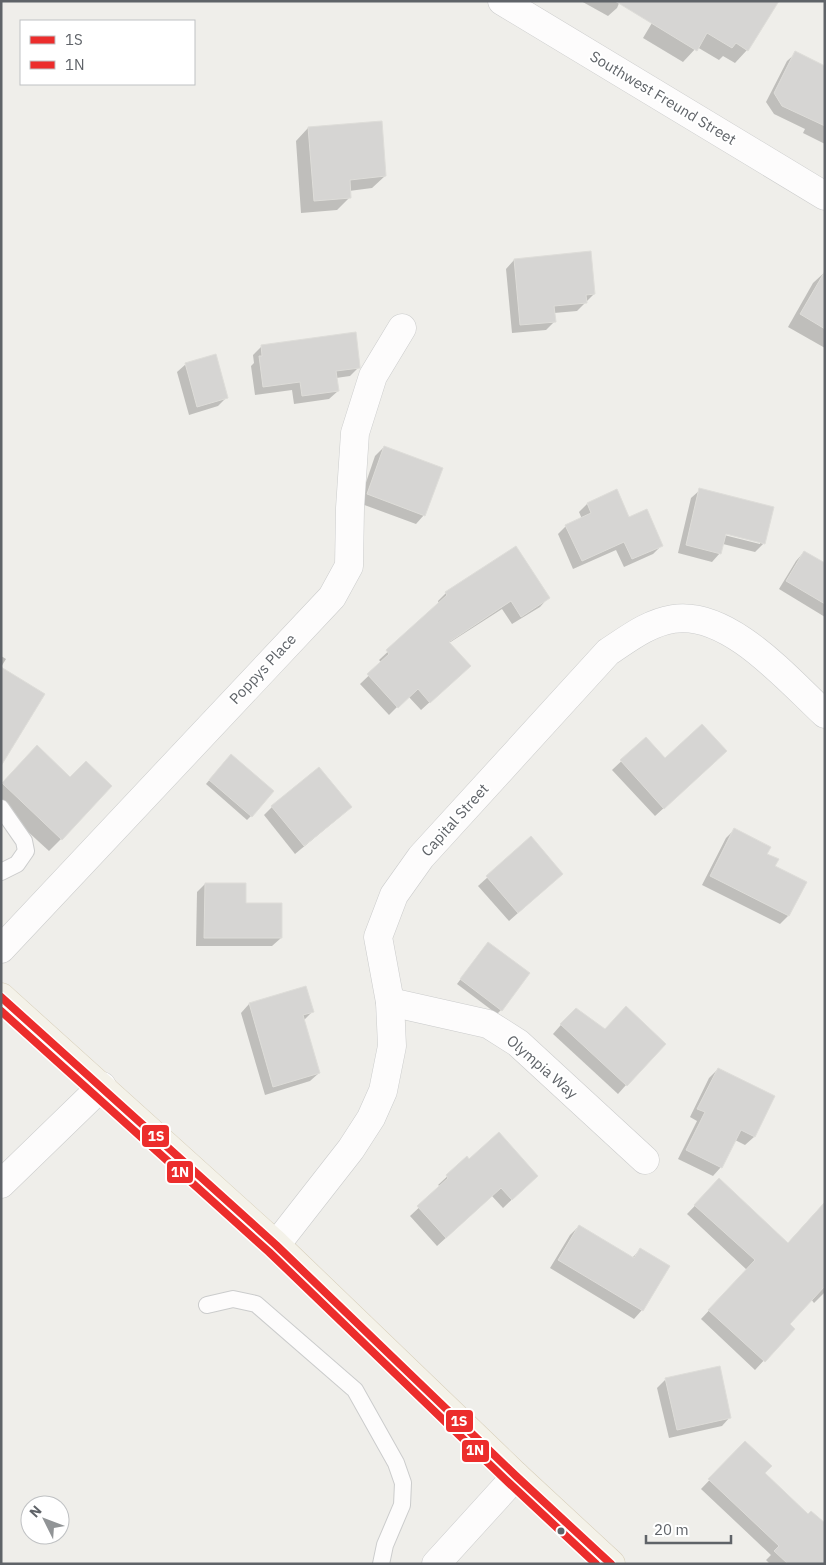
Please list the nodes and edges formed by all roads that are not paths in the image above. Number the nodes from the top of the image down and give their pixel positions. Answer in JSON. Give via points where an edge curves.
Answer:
{"nodes":[{"id":1,"x":502,"y":1,"type":"edge"},
{"id":2,"x":825,"y":196,"type":"edge"},
{"id":3,"x":402,"y":328,"type":"dead end"},
{"id":4,"x":825,"y":714,"type":"edge"},
{"id":5,"x":1,"y":808,"type":"edge"},
{"id":6,"x":1,"y":872,"type":"edge"},
{"id":7,"x":1,"y":950,"type":"edge"},
{"id":8,"x":1,"y":997,"type":"edge"},
{"id":9,"x":390,"y":1002,"type":"junction"},
{"id":10,"x":102,"y":1086,"type":"junction"},
{"id":11,"x":645,"y":1160,"type":"dead end"},
{"id":12,"x":1,"y":1184,"type":"edge"},
{"id":13,"x":276,"y":1245,"type":"junction"},
{"id":14,"x":207,"y":1305,"type":"dead end"},
{"id":15,"x":516,"y":1476,"type":"junction"},
{"id":16,"x":381,"y":1564,"type":"edge"},
{"id":17,"x":436,"y":1564,"type":"edge"},
{"id":18,"x":611,"y":1564,"type":"edge"}],
"edges":[{"from":1,"to":2,"type":"street","name":"Southwest Freund Street"},
{"from":3,"to":7,"type":"street","name":"Poppys Place","via":[[373,376],[355,434],[349,566],[332,597]]},
{"from":4,"to":9,"type":"street","name":"Capital Street","via":[[752,646],[700,620],[674,619],[645,628],[608,652],[421,857],[394,895],[378,937]]},
{"from":5,"to":6,"type":"lane","via":[[24,841],[26,851],[17,864]]},
{"from":8,"to":10,"type":"main road"},
{"from":9,"to":11,"type":"street","name":"Olympia Way","via":[[488,1024],[518,1043]]},
{"from":9,"to":13,"type":"street","name":"Capital Street","via":[[392,1046],[383,1091],[371,1118],[351,1149]]},
{"from":10,"to":12,"type":"street"},
{"from":10,"to":13,"type":"main road"},
{"from":13,"to":15,"type":"main road"},
{"from":14,"to":16,"type":"lane","via":[[233,1299],[256,1304],[355,1390],[396,1463],[403,1483],[402,1505],[385,1545]]},
{"from":15,"to":17,"type":"street"},
{"from":15,"to":18,"type":"main road"}]}
